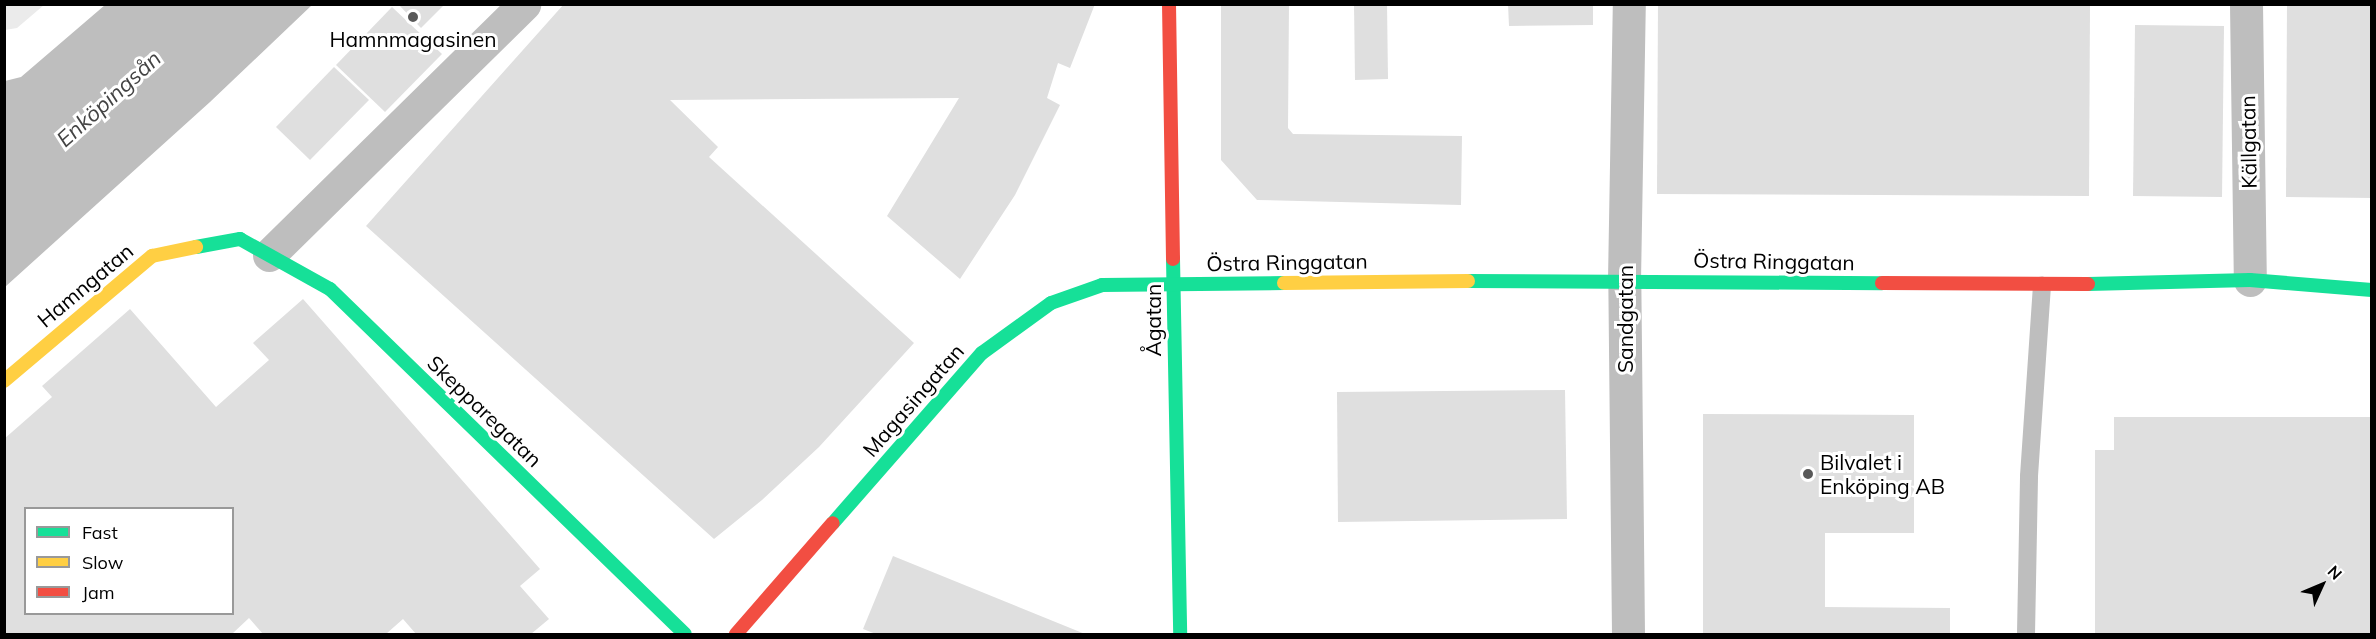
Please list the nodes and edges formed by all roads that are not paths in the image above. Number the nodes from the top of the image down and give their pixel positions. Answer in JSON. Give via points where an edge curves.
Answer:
{"nodes":[{"id":1,"x":524,"y":4,"type":"edge"},
{"id":2,"x":1169,"y":4,"type":"edge"},
{"id":3,"x":1629,"y":4,"type":"edge"},
{"id":4,"x":2246,"y":4,"type":"edge"},
{"id":5,"x":240,"y":239,"type":"joint"},
{"id":6,"x":269,"y":255,"type":"junction"},
{"id":7,"x":1624,"y":280,"type":"junction"},
{"id":8,"x":2250,"y":280,"type":"junction"},
{"id":9,"x":1174,"y":284,"type":"junction"},
{"id":10,"x":2042,"y":285,"type":"junction"},
{"id":11,"x":2372,"y":290,"type":"edge"},
{"id":12,"x":4,"y":381,"type":"edge"},
{"id":13,"x":685,"y":634,"type":"edge"},
{"id":14,"x":736,"y":634,"type":"edge"},
{"id":15,"x":1180,"y":634,"type":"edge"},
{"id":16,"x":1628,"y":634,"type":"edge"},
{"id":17,"x":2026,"y":634,"type":"edge"}],
"edges":[{"from":1,"to":6,"type":"street"},
{"from":2,"to":9,"type":"street","name":"Ågatan"},
{"from":3,"to":7,"type":"street","name":"Sandgatan"},
{"from":4,"to":8,"type":"street","name":"Källgatan"},
{"from":5,"to":6,"type":"street","name":"Skepparegatan"},
{"from":5,"to":12,"type":"street","name":"Hamngatan","via":[[152,256]]},
{"from":6,"to":13,"type":"street","name":"Skepparegatan","via":[[330,289]]},
{"from":7,"to":9,"type":"street","name":"Östra Ringgatan"},
{"from":7,"to":10,"type":"street","name":"Östra Ringgatan"},
{"from":7,"to":16,"type":"street","name":"Sandgatan"},
{"from":8,"to":10,"type":"street","name":"Östra Ringgatan"},
{"from":8,"to":11,"type":"street","name":"Östra Ringgatan"},
{"from":9,"to":14,"type":"street","name":"Magasingatan","via":[[1102,285],[1051,303],[982,353]]},
{"from":9,"to":15,"type":"street","name":"Ågatan"},
{"from":10,"to":17,"type":"lane","via":[[2029,477]]}]}
